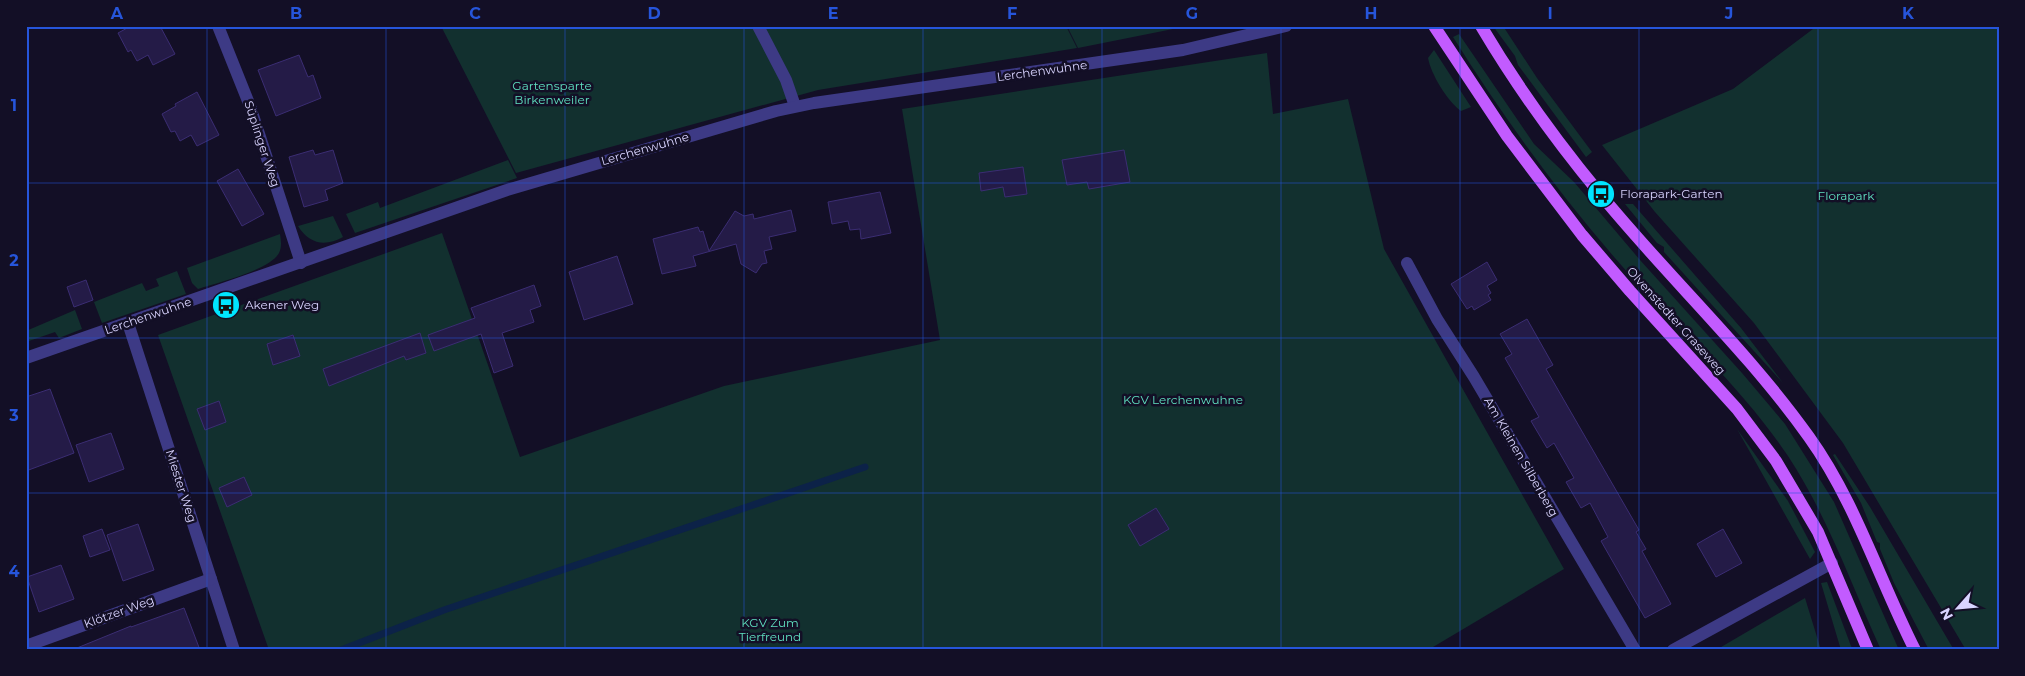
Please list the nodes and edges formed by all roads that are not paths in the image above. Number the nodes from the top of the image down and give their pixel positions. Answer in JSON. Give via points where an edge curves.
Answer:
{"nodes":[{"id":1,"x":218,"y":26,"type":"edge"},
{"id":2,"x":758,"y":26,"type":"edge"},
{"id":3,"x":1286,"y":26,"type":"edge"},
{"id":4,"x":1434,"y":26,"type":"edge"},
{"id":5,"x":1481,"y":26,"type":"edge"},
{"id":6,"x":794,"y":106,"type":"junction"},
{"id":7,"x":300,"y":263,"type":"junction"},
{"id":8,"x":1407,"y":263,"type":"dead end"},
{"id":9,"x":128,"y":323,"type":"junction"},
{"id":10,"x":26,"y":358,"type":"edge"},
{"id":11,"x":1832,"y":563,"type":"junction"},
{"id":12,"x":211,"y":579,"type":"junction"},
{"id":13,"x":26,"y":646,"type":"edge"},
{"id":14,"x":234,"y":650,"type":"edge"},
{"id":15,"x":1635,"y":650,"type":"edge"},
{"id":16,"x":1673,"y":650,"type":"edge"},
{"id":17,"x":1868,"y":650,"type":"edge"},
{"id":18,"x":1915,"y":650,"type":"edge"}],
"edges":[{"from":1,"to":7,"type":"street","name":"Süplinger Weg","via":[[250,106]]},
{"from":2,"to":6,"type":"street","via":[[786,80]]},
{"from":3,"to":6,"type":"street","name":"Lerchenwuhne","via":[[1183,50]]},
{"from":4,"to":11,"type":"main road","name":"Olvenstedter Graseweg","via":[[1507,136],[1582,235],[1761,440],[1803,504]]},
{"from":5,"to":18,"type":"main road","via":[[1534,106],[1601,194],[1756,370],[1809,437],[1850,508]]},
{"from":6,"to":7,"type":"street","name":"Lerchenwuhne","via":[[507,190]]},
{"from":7,"to":9,"type":"street","name":"Lerchenwuhne"},
{"from":8,"to":15,"type":"street","name":"Am Kleinen Silberberg","via":[[1437,319]]},
{"from":9,"to":10,"type":"street","name":"Lerchenwuhne"},
{"from":9,"to":12,"type":"street","name":"Miester Weg"},
{"from":11,"to":16,"type":"street"},
{"from":11,"to":17,"type":"main road","name":"Olvenstedter Graseweg"},
{"from":12,"to":13,"type":"street","name":"Klötzer Weg"},
{"from":12,"to":14,"type":"street","name":"Miester Weg"}]}
